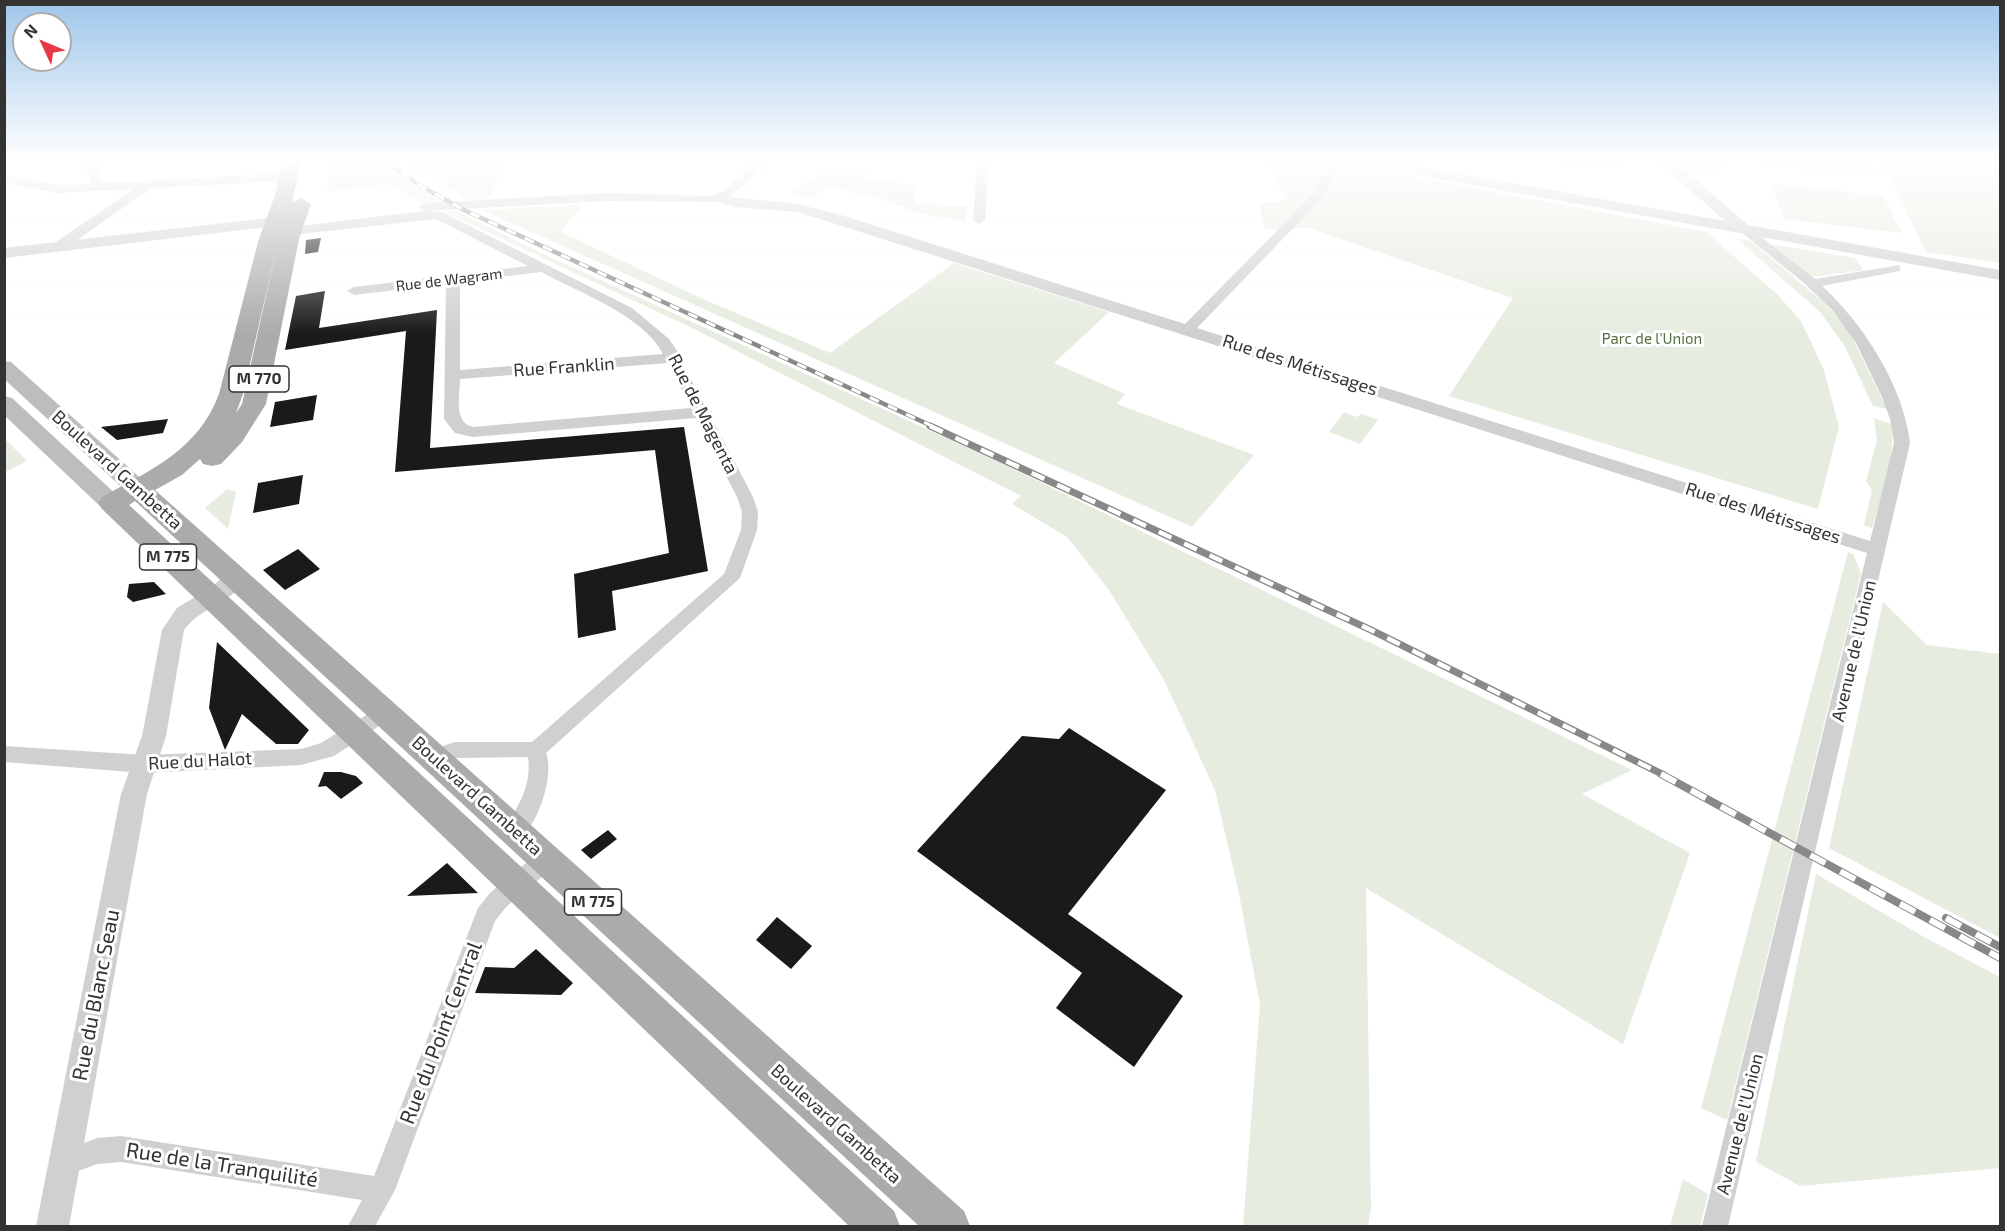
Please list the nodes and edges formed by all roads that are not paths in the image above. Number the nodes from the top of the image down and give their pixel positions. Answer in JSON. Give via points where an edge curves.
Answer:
{"nodes":[{"id":1,"x":99,"y":218,"type":"edge"},
{"id":2,"x":288,"y":218,"type":"edge"},
{"id":3,"x":330,"y":218,"type":"edge"},
{"id":4,"x":369,"y":218,"type":"edge"},
{"id":5,"x":444,"y":218,"type":"edge"},
{"id":6,"x":839,"y":218,"type":"edge"},
{"id":7,"x":1295,"y":218,"type":"edge"},
{"id":8,"x":1690,"y":218,"type":"edge"},
{"id":9,"x":1731,"y":218,"type":"edge"},
{"id":10,"x":287,"y":224,"type":"junction"},
{"id":11,"x":1742,"y":228,"type":"junction"},
{"id":12,"x":58,"y":247,"type":"junction"},
{"id":13,"x":4,"y":253,"type":"edge"},
{"id":14,"x":543,"y":268,"type":"junction"},
{"id":15,"x":1895,"y":268,"type":"dead end"},
{"id":16,"x":2001,"y":273,"type":"edge"},
{"id":17,"x":453,"y":280,"type":"junction"},
{"id":18,"x":1810,"y":284,"type":"junction"},
{"id":19,"x":354,"y":291,"type":"dead end"},
{"id":20,"x":1188,"y":329,"type":"junction"},
{"id":21,"x":675,"y":358,"type":"junction"},
{"id":22,"x":6,"y":371,"type":"edge"},
{"id":23,"x":452,"y":375,"type":"junction"},
{"id":24,"x":4,"y":403,"type":"edge"},
{"id":25,"x":704,"y":412,"type":"junction"},
{"id":26,"x":145,"y":495,"type":"junction"},
{"id":27,"x":117,"y":510,"type":"junction"},
{"id":28,"x":1878,"y":550,"type":"junction"},
{"id":29,"x":224,"y":588,"type":"junction"},
{"id":30,"x":384,"y":712,"type":"junction"},
{"id":31,"x":355,"y":732,"type":"junction"},
{"id":32,"x":535,"y":751,"type":"junction"},
{"id":33,"x":4,"y":754,"type":"edge"},
{"id":34,"x":434,"y":757,"type":"junction"},
{"id":35,"x":144,"y":764,"type":"junction"},
{"id":36,"x":515,"y":831,"type":"junction"},
{"id":37,"x":547,"y":859,"type":"junction"},
{"id":38,"x":516,"y":884,"type":"junction"},
{"id":39,"x":65,"y":1163,"type":"junction"},
{"id":40,"x":382,"y":1190,"type":"junction"},
{"id":41,"x":52,"y":1227,"type":"edge"},
{"id":42,"x":361,"y":1227,"type":"edge"},
{"id":43,"x":879,"y":1227,"type":"edge"},
{"id":44,"x":949,"y":1227,"type":"edge"},
{"id":45,"x":1716,"y":1227,"type":"edge"}],
"edges":[{"from":1,"to":12,"type":"street"},
{"from":2,"to":10,"type":"main road","number":"M 770"},
{"from":3,"to":10,"type":"street","name":"Rue des Métissages"},
{"from":4,"to":10,"type":"street","name":"Rue de Magenta"},
{"from":5,"to":14,"type":"street","name":"Rue de Magenta"},
{"from":6,"to":20,"type":"street","name":"Rue des Métissages"},
{"from":7,"to":20,"type":"street"},
{"from":8,"to":11,"type":"street"},
{"from":9,"to":11,"type":"street","name":"Avenue de l'Union"},
{"from":10,"to":12,"type":"street"},
{"from":10,"to":26,"type":"main road","number":"M 770","via":[[254,404],[233,436],[210,460],[181,484]]},
{"from":11,"to":16,"type":"street"},
{"from":11,"to":18,"type":"street","name":"Avenue de l'Union"},
{"from":12,"to":13,"type":"street"},
{"from":14,"to":17,"type":"street","name":"Rue de Wagram"},
{"from":14,"to":21,"type":"street","name":"Rue de Magenta","via":[[631,314],[664,342]]},
{"from":15,"to":18,"type":"street"},
{"from":17,"to":19,"type":"street","name":"Rue de Wagram"},
{"from":17,"to":23,"type":"street"},
{"from":18,"to":28,"type":"street","name":"Avenue de l'Union","via":[[1857,332],[1898,415],[1902,449]]},
{"from":20,"to":28,"type":"street","name":"Rue des Métissages"},
{"from":21,"to":23,"type":"street","name":"Rue Franklin"},
{"from":21,"to":25,"type":"street","name":"Rue de Magenta"},
{"from":22,"to":26,"type":"main road","name":"Boulevard Gambetta","number":"M 775"},
{"from":23,"to":25,"type":"street","via":[[453,423],[465,431]]},
{"from":24,"to":27,"type":"main road","name":"Boulevard Gambetta","number":"M 775"},
{"from":25,"to":32,"type":"street","name":"Rue de Magenta","via":[[749,506],[749,530],[737,567],[720,588]]},
{"from":26,"to":27,"type":"main road","number":"M 770"},
{"from":26,"to":29,"type":"main road","name":"Boulevard Gambetta","number":"M 775"},
{"from":27,"to":29,"type":"main road","name":"Boulevard Gambetta","number":"M 775"},
{"from":28,"to":45,"type":"street","name":"Avenue de l'Union"},
{"from":29,"to":30,"type":"main road","name":"Boulevard Gambetta","number":"M 775"},
{"from":29,"to":31,"type":"main road","name":"Boulevard Gambetta","number":"M 775"},
{"from":29,"to":35,"type":"street","name":"Rue du Blanc Seau","via":[[175,626],[154,736]]},
{"from":30,"to":31,"type":"street","name":"Rue du Halot"},
{"from":30,"to":34,"type":"main road","name":"Boulevard Gambetta","number":"M 775"},
{"from":31,"to":35,"type":"street","name":"Rue du Halot","via":[[327,750],[310,755]]},
{"from":31,"to":38,"type":"main road","name":"Boulevard Gambetta","number":"M 775"},
{"from":32,"to":34,"type":"street","via":[[455,750]]},
{"from":32,"to":36,"type":"street","via":[[539,768],[529,814]]},
{"from":33,"to":35,"type":"street","name":"Rue du Halot"},
{"from":34,"to":36,"type":"main road","name":"Boulevard Gambetta","number":"M 775"},
{"from":35,"to":39,"type":"street","name":"Rue du Blanc Seau","via":[[134,794]]},
{"from":36,"to":37,"type":"main road","name":"Boulevard Gambetta","number":"M 775"},
{"from":37,"to":38,"type":"street","name":"Rue du Point Central"},
{"from":37,"to":44,"type":"main road","name":"Boulevard Gambetta","number":"M 775"},
{"from":38,"to":40,"type":"street","name":"Rue du Point Central","via":[[486,915]]},
{"from":38,"to":43,"type":"main road","name":"Boulevard Gambetta","number":"M 775"},
{"from":39,"to":40,"type":"street","name":"Rue de la Tranquilité","via":[[97,1151],[121,1149]]},
{"from":39,"to":41,"type":"street","name":"Rue du Blanc Seau"},
{"from":40,"to":42,"type":"street","name":"Rue du Point Central"}]}
